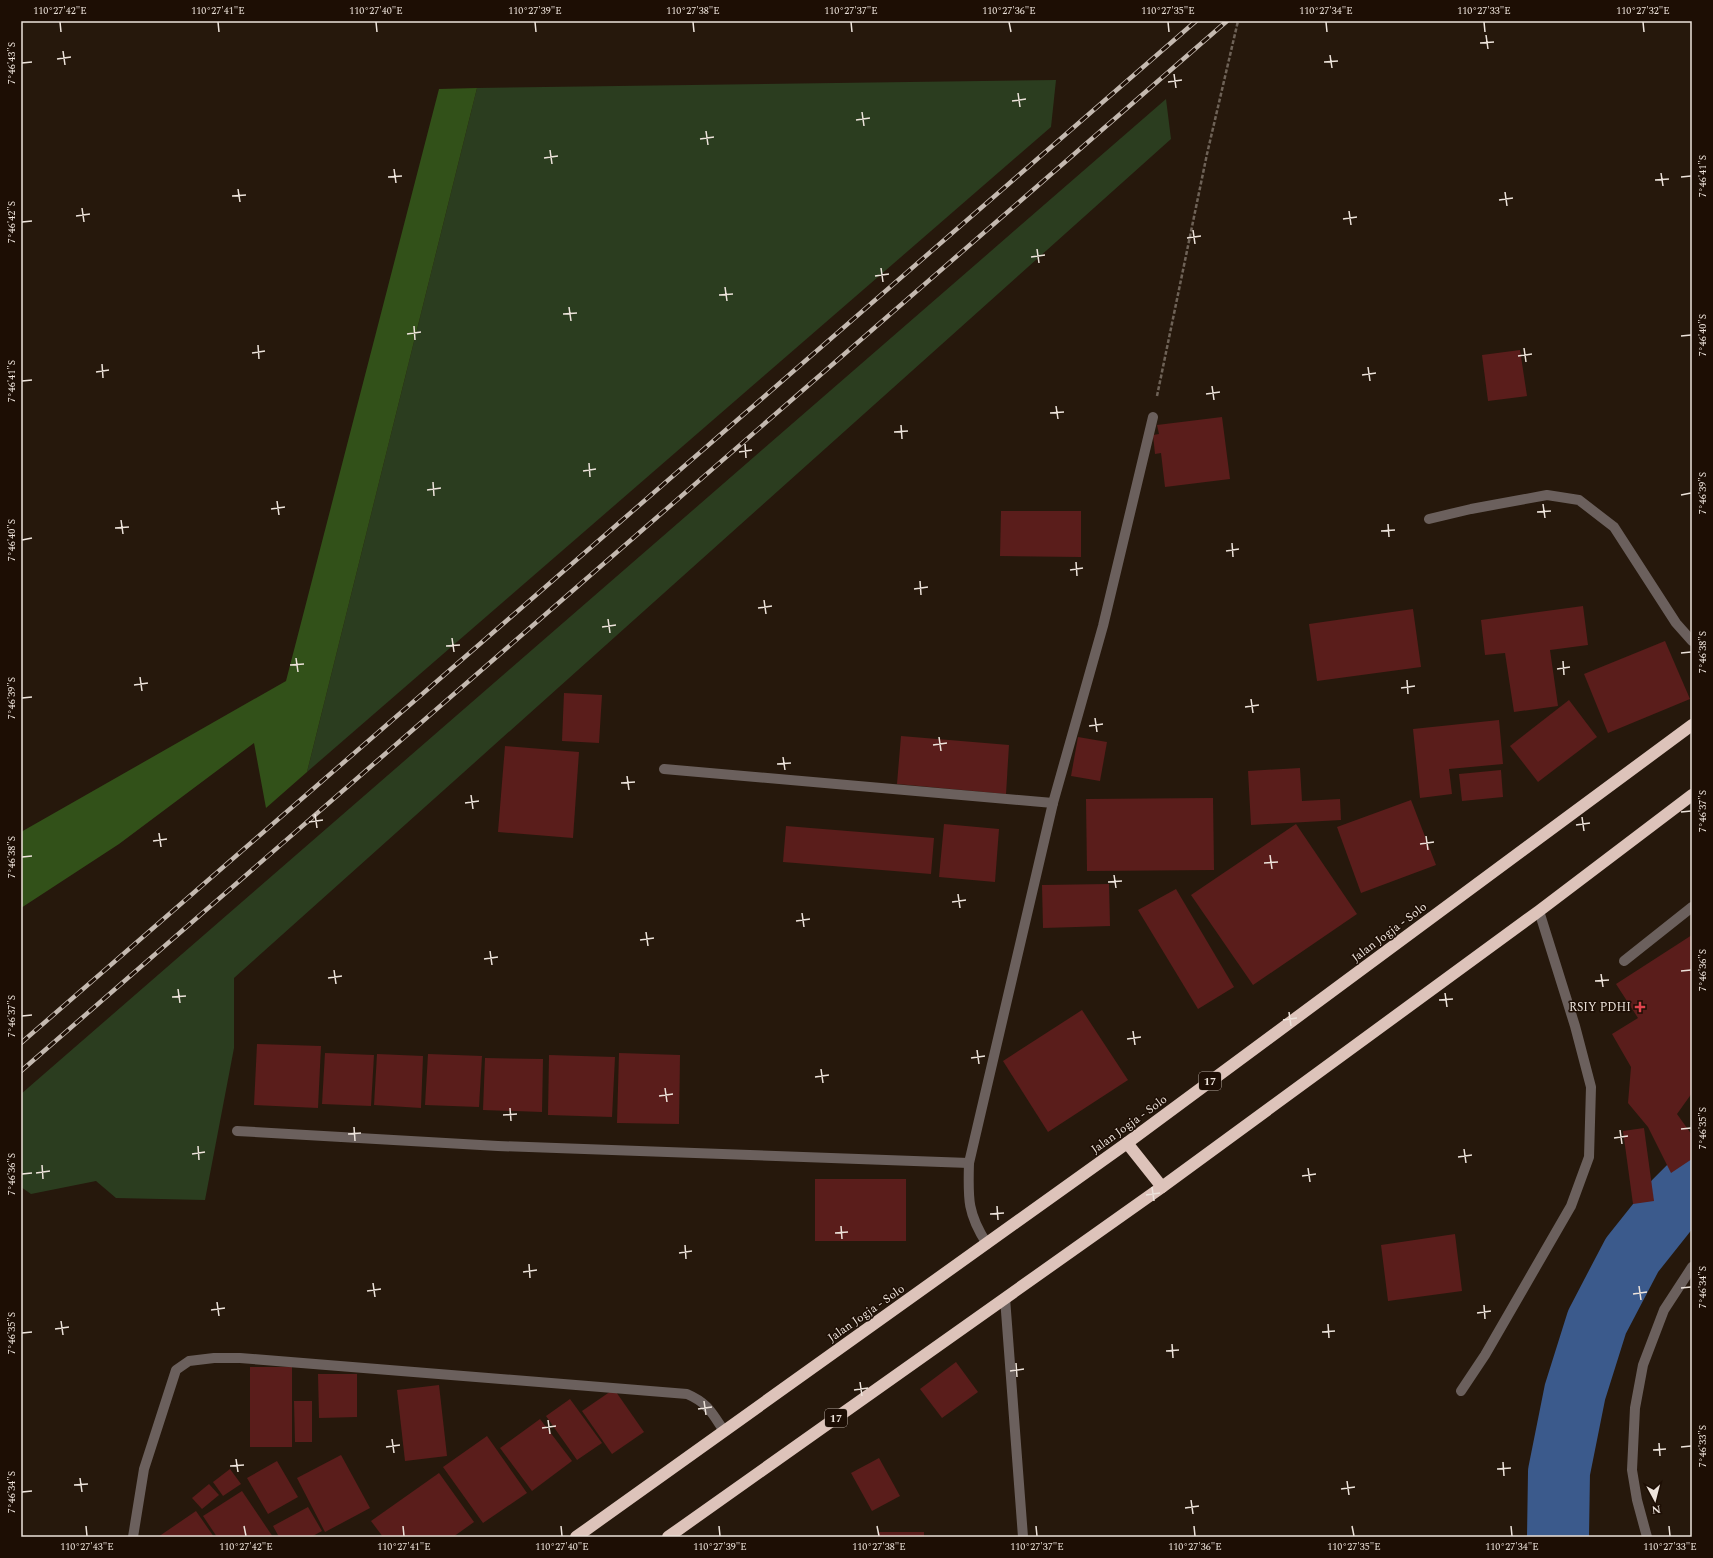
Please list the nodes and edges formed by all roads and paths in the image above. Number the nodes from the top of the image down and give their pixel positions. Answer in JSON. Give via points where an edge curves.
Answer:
{"nodes":[{"id":1,"x":1238,"y":21,"type":"edge"},
{"id":2,"x":1152,"y":417,"type":"joint"},
{"id":3,"x":1429,"y":519,"type":"dead end"},
{"id":4,"x":1692,"y":641,"type":"edge"},
{"id":5,"x":1692,"y":725,"type":"edge"},
{"id":6,"x":664,"y":769,"type":"dead end"},
{"id":7,"x":1692,"y":795,"type":"edge"},
{"id":8,"x":1053,"y":803,"type":"junction"},
{"id":9,"x":1692,"y":907,"type":"edge"},
{"id":10,"x":1539,"y":912,"type":"junction"},
{"id":11,"x":1624,"y":962,"type":"dead end"},
{"id":12,"x":237,"y":1131,"type":"dead end"},
{"id":13,"x":1127,"y":1143,"type":"junction"},
{"id":14,"x":969,"y":1163,"type":"junction"},
{"id":15,"x":1162,"y":1187,"type":"junction"},
{"id":16,"x":987,"y":1244,"type":"junction"},
{"id":17,"x":1692,"y":1267,"type":"edge"},
{"id":18,"x":1005,"y":1298,"type":"junction"},
{"id":19,"x":1461,"y":1391,"type":"dead end"},
{"id":20,"x":724,"y":1431,"type":"junction"},
{"id":21,"x":133,"y":1537,"type":"edge"},
{"id":22,"x":576,"y":1537,"type":"edge"},
{"id":23,"x":668,"y":1537,"type":"edge"},
{"id":24,"x":1023,"y":1537,"type":"edge"},
{"id":25,"x":1647,"y":1537,"type":"edge"}],
"edges":[{"from":1,"to":2,"type":"path","via":[[1207,154]]},
{"from":2,"to":8,"type":"street","via":[[1103,626]]},
{"from":3,"to":4,"type":"street","via":[[1547,495],[1579,500],[1614,527],[1676,623]]},
{"from":5,"to":13,"type":"highway","name":"Jalan Jogja - Solo","number":"17"},
{"from":6,"to":8,"type":"street"},
{"from":7,"to":10,"type":"highway","number":"17"},
{"from":8,"to":14,"type":"street"},
{"from":9,"to":11,"type":"street"},
{"from":10,"to":15,"type":"highway","number":"17"},
{"from":10,"to":19,"type":"street","via":[[1575,1026],[1591,1087],[1589,1157],[1571,1206],[1485,1355]]},
{"from":12,"to":14,"type":"street","via":[[498,1146]]},
{"from":13,"to":15,"type":"highway"},
{"from":13,"to":16,"type":"highway","name":"Jalan Jogja - Solo","number":"17"},
{"from":14,"to":16,"type":"street","via":[[968,1201],[976,1227]]},
{"from":15,"to":18,"type":"highway","number":"17"},
{"from":16,"to":20,"type":"highway","name":"Jalan Jogja - Solo","number":"17"},
{"from":17,"to":25,"type":"street","via":[[1664,1310],[1643,1365],[1635,1408],[1632,1470],[1636,1500]]},
{"from":18,"to":23,"type":"highway","number":"17"},
{"from":18,"to":24,"type":"street"},
{"from":20,"to":21,"type":"street","via":[[701,1400],[687,1394],[240,1358],[189,1361],[176,1370],[144,1469]]},
{"from":20,"to":22,"type":"highway","name":"Jalan Jogja - Solo","number":"17"}]}
